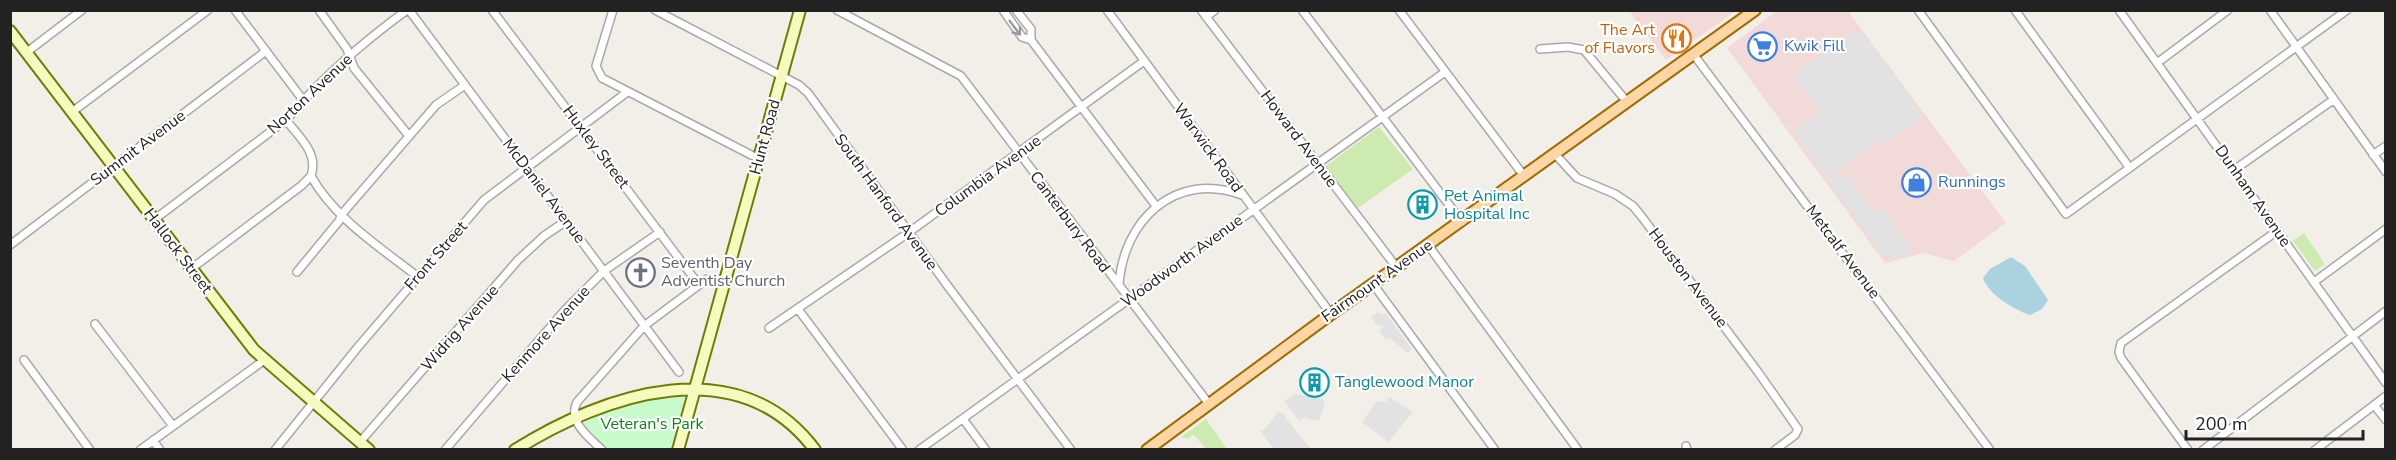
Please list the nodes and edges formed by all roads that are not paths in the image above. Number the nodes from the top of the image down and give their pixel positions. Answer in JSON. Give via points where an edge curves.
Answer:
{"nodes":[{"id":1,"x":82,"y":10,"type":"edge"},
{"id":2,"x":208,"y":10,"type":"edge"},
{"id":3,"x":235,"y":10,"type":"edge"},
{"id":4,"x":319,"y":10,"type":"edge"},
{"id":5,"x":408,"y":10,"type":"edge"},
{"id":6,"x":492,"y":10,"type":"edge"},
{"id":7,"x":613,"y":10,"type":"edge"},
{"id":8,"x":655,"y":10,"type":"edge"},
{"id":9,"x":800,"y":10,"type":"edge"},
{"id":10,"x":837,"y":10,"type":"edge"},
{"id":11,"x":1003,"y":10,"type":"edge"},
{"id":12,"x":1016,"y":10,"type":"edge"},
{"id":13,"x":1107,"y":10,"type":"edge"},
{"id":14,"x":1215,"y":10,"type":"edge"},
{"id":15,"x":1302,"y":10,"type":"edge"},
{"id":16,"x":1399,"y":10,"type":"edge"},
{"id":17,"x":1755,"y":10,"type":"edge"},
{"id":18,"x":1918,"y":10,"type":"edge"},
{"id":19,"x":2015,"y":10,"type":"edge"},
{"id":20,"x":2119,"y":10,"type":"edge"},
{"id":21,"x":2228,"y":10,"type":"edge"},
{"id":22,"x":2270,"y":10,"type":"edge"},
{"id":23,"x":2347,"y":10,"type":"edge"},
{"id":24,"x":1203,"y":14,"type":"edge"},
{"id":25,"x":10,"y":31,"type":"edge"},
{"id":26,"x":1031,"y":40,"type":"junction"},
{"id":27,"x":2296,"y":47,"type":"junction"},
{"id":28,"x":1540,"y":49,"type":"dead end"},
{"id":29,"x":266,"y":51,"type":"junction"},
{"id":30,"x":27,"y":52,"type":"junction"},
{"id":31,"x":1694,"y":55,"type":"junction"},
{"id":32,"x":350,"y":56,"type":"junction"},
{"id":33,"x":1144,"y":61,"type":"junction"},
{"id":34,"x":2157,"y":63,"type":"junction"},
{"id":35,"x":1445,"y":72,"type":"junction"},
{"id":36,"x":782,"y":76,"type":"junction"},
{"id":37,"x":465,"y":85,"type":"junction"},
{"id":38,"x":626,"y":93,"type":"junction"},
{"id":39,"x":303,"y":100,"type":"junction"},
{"id":40,"x":2333,"y":100,"type":"junction"},
{"id":41,"x":1627,"y":102,"type":"junction"},
{"id":42,"x":1082,"y":107,"type":"junction"},
{"id":43,"x":72,"y":112,"type":"junction"},
{"id":44,"x":1382,"y":118,"type":"junction"},
{"id":45,"x":2198,"y":118,"type":"junction"},
{"id":46,"x":286,"y":120,"type":"junction"},
{"id":47,"x":581,"y":126,"type":"junction"},
{"id":48,"x":409,"y":136,"type":"junction"},
{"id":49,"x":2385,"y":146,"type":"edge"},
{"id":50,"x":1019,"y":153,"type":"junction"},
{"id":51,"x":1555,"y":154,"type":"junction"},
{"id":52,"x":2373,"y":155,"type":"junction"},
{"id":53,"x":759,"y":159,"type":"junction"},
{"id":54,"x":1317,"y":165,"type":"junction"},
{"id":55,"x":114,"y":166,"type":"junction"},
{"id":56,"x":526,"y":166,"type":"junction"},
{"id":57,"x":2129,"y":167,"type":"junction"},
{"id":58,"x":2234,"y":171,"type":"junction"},
{"id":59,"x":2385,"y":172,"type":"edge"},
{"id":60,"x":311,"y":176,"type":"junction"},
{"id":61,"x":1524,"y":176,"type":"junction"},
{"id":62,"x":1242,"y":195,"type":"junction"},
{"id":63,"x":1156,"y":206,"type":"junction"},
{"id":64,"x":1253,"y":210,"type":"junction"},
{"id":65,"x":342,"y":214,"type":"junction"},
{"id":66,"x":155,"y":219,"type":"junction"},
{"id":67,"x":566,"y":221,"type":"junction"},
{"id":68,"x":1462,"y":222,"type":"junction"},
{"id":69,"x":2385,"y":230,"type":"edge"},
{"id":70,"x":2277,"y":231,"type":"junction"},
{"id":71,"x":660,"y":232,"type":"junction"},
{"id":72,"x":908,"y":233,"type":"junction"},
{"id":73,"x":10,"y":245,"type":"edge"},
{"id":74,"x":1428,"y":245,"type":"junction"},
{"id":75,"x":1397,"y":268,"type":"junction"},
{"id":76,"x":191,"y":269,"type":"junction"},
{"id":77,"x":604,"y":271,"type":"junction"},
{"id":78,"x":297,"y":272,"type":"dead end"},
{"id":79,"x":418,"y":277,"type":"junction"},
{"id":80,"x":707,"y":279,"type":"dead end"},
{"id":81,"x":2314,"y":282,"type":"junction"},
{"id":82,"x":1373,"y":284,"type":"junction"},
{"id":83,"x":699,"y":285,"type":"junction"},
{"id":84,"x":1119,"y":285,"type":"junction"},
{"id":85,"x":1130,"y":298,"type":"junction"},
{"id":86,"x":798,"y":309,"type":"junction"},
{"id":87,"x":2385,"y":311,"type":"edge"},
{"id":88,"x":1331,"y":314,"type":"junction"},
{"id":89,"x":95,"y":324,"type":"dead end"},
{"id":90,"x":644,"y":326,"type":"junction"},
{"id":91,"x":769,"y":328,"type":"dead end"},
{"id":92,"x":2354,"y":335,"type":"junction"},
{"id":93,"x":24,"y":360,"type":"dead end"},
{"id":94,"x":263,"y":361,"type":"junction"},
{"id":95,"x":679,"y":372,"type":"dead end"},
{"id":96,"x":1018,"y":379,"type":"junction"},
{"id":97,"x":2385,"y":383,"type":"edge"},
{"id":98,"x":694,"y":387,"type":"junction"},
{"id":99,"x":2385,"y":396,"type":"edge"},
{"id":100,"x":313,"y":403,"type":"junction"},
{"id":101,"x":1209,"y":404,"type":"junction"},
{"id":102,"x":2374,"y":405,"type":"junction"},
{"id":103,"x":576,"y":418,"type":"junction"},
{"id":104,"x":963,"y":419,"type":"junction"},
{"id":105,"x":2385,"y":420,"type":"edge"},
{"id":106,"x":173,"y":426,"type":"junction"},
{"id":107,"x":153,"y":440,"type":"junction"},
{"id":108,"x":365,"y":446,"type":"edge"},
{"id":109,"x":811,"y":448,"type":"edge"},
{"id":110,"x":90,"y":450,"type":"edge"},
{"id":111,"x":140,"y":450,"type":"edge"},
{"id":112,"x":160,"y":450,"type":"edge"},
{"id":113,"x":275,"y":450,"type":"edge"},
{"id":114,"x":445,"y":450,"type":"edge"},
{"id":115,"x":515,"y":450,"type":"edge"},
{"id":116,"x":602,"y":450,"type":"edge"},
{"id":117,"x":678,"y":450,"type":"edge"},
{"id":118,"x":903,"y":450,"type":"edge"},
{"id":119,"x":919,"y":450,"type":"edge"},
{"id":120,"x":986,"y":450,"type":"edge"},
{"id":121,"x":1071,"y":450,"type":"edge"},
{"id":122,"x":1147,"y":450,"type":"edge"},
{"id":123,"x":1495,"y":450,"type":"edge"},
{"id":124,"x":1578,"y":450,"type":"edge"},
{"id":125,"x":1775,"y":450,"type":"edge"},
{"id":126,"x":1990,"y":450,"type":"edge"},
{"id":127,"x":2188,"y":450,"type":"edge"},
{"id":128,"x":2203,"y":450,"type":"edge"},
{"id":129,"x":2315,"y":450,"type":"edge"}],
"edges":[{"from":1,"to":30,"type":"street"},
{"from":2,"to":43,"type":"street"},
{"from":3,"to":29,"type":"street"},
{"from":4,"to":32,"type":"street"},
{"from":5,"to":32,"type":"street","name":"Norton Avenue"},
{"from":5,"to":37,"type":"street","name":"McDaniel Avenue"},
{"from":6,"to":47,"type":"street","name":"Huxley Street"},
{"from":7,"to":38,"type":"street","via":[[596,66],[602,78]]},
{"from":8,"to":36,"type":"street","name":"South Hanford Avenue"},
{"from":9,"to":36,"type":"street","name":"Hunt Road"},
{"from":10,"to":50,"type":"street","name":"Canterbury Road","via":[[961,76]]},
{"from":11,"to":26,"type":"street","one_way":true,"via":[[1022,37]]},
{"from":12,"to":26,"type":"street","via":[[1031,30]]},
{"from":13,"to":33,"type":"street","name":"Warwick Road"},
{"from":14,"to":24,"type":"street"},
{"from":15,"to":44,"type":"street"},
{"from":16,"to":35,"type":"street"},
{"from":17,"to":31,"type":"main road","name":"Fairmount Avenue"},
{"from":18,"to":57,"type":"street","via":[[2067,214]]},
{"from":19,"to":57,"type":"street"},
{"from":20,"to":34,"type":"street","name":"Dunham Avenue"},
{"from":21,"to":34,"type":"street"},
{"from":22,"to":27,"type":"street"},
{"from":23,"to":27,"type":"street"},
{"from":24,"to":54,"type":"street","name":"Howard Avenue"},
{"from":25,"to":30,"type":"street","name":"Hallock Street"},
{"from":26,"to":42,"type":"street"},
{"from":27,"to":40,"type":"street"},
{"from":27,"to":45,"type":"street"},
{"from":28,"to":41,"type":"street","via":[[1584,50]]},
{"from":29,"to":39,"type":"street"},
{"from":29,"to":55,"type":"street","name":"Summit Avenue"},
{"from":30,"to":43,"type":"street","name":"Hallock Street"},
{"from":31,"to":41,"type":"main road","name":"Fairmount Avenue"},
{"from":31,"to":126,"type":"street","name":"Metcalf Avenue"},
{"from":32,"to":39,"type":"street","name":"Norton Avenue"},
{"from":32,"to":48,"type":"street","via":[[354,68]]},
{"from":33,"to":42,"type":"street","name":"Columbia Avenue"},
{"from":33,"to":62,"type":"street","name":"Warwick Road"},
{"from":34,"to":45,"type":"street","name":"Dunham Avenue"},
{"from":35,"to":44,"type":"street","name":"Woodworth Avenue"},
{"from":35,"to":61,"type":"street"},
{"from":36,"to":53,"type":"street","name":"Hunt Road"},
{"from":36,"to":72,"type":"street","name":"South Hanford Avenue","via":[[808,93]]},
{"from":37,"to":48,"type":"street","via":[[436,105]]},
{"from":37,"to":56,"type":"street","name":"McDaniel Avenue"},
{"from":38,"to":47,"type":"street","name":"Front Street"},
{"from":38,"to":53,"type":"street"},
{"from":39,"to":46,"type":"street","name":"Norton Avenue"},
{"from":40,"to":52,"type":"street"},
{"from":40,"to":58,"type":"street"},
{"from":41,"to":51,"type":"main road","name":"Fairmount Avenue"},
{"from":42,"to":50,"type":"street","name":"Columbia Avenue"},
{"from":42,"to":63,"type":"street"},
{"from":43,"to":55,"type":"street","name":"Hallock Street"},
{"from":44,"to":54,"type":"street","name":"Woodworth Avenue"},
{"from":44,"to":68,"type":"street"},
{"from":45,"to":57,"type":"street"},
{"from":45,"to":58,"type":"street","name":"Dunham Avenue"},
{"from":46,"to":60,"type":"street","via":[[314,159]]},
{"from":46,"to":66,"type":"street","name":"Norton Avenue"},
{"from":47,"to":56,"type":"street","name":"Front Street"},
{"from":47,"to":71,"type":"street","name":"Huxley Street"},
{"from":48,"to":65,"type":"street"},
{"from":49,"to":52,"type":"street"},
{"from":50,"to":72,"type":"street","name":"Columbia Avenue"},
{"from":50,"to":84,"type":"street","name":"Canterbury Road"},
{"from":51,"to":61,"type":"main road","name":"Fairmount Avenue"},
{"from":51,"to":125,"type":"street","name":"Houston Avenue","via":[[1577,178],[1633,206],[1758,372],[1798,429]]},
{"from":52,"to":59,"type":"street"},
{"from":53,"to":98,"type":"street","name":"Hunt Road"},
{"from":54,"to":64,"type":"street","name":"Woodworth Avenue"},
{"from":54,"to":75,"type":"street","name":"Howard Avenue"},
{"from":55,"to":66,"type":"street","name":"Hallock Street"},
{"from":55,"to":73,"type":"street","name":"Summit Avenue"},
{"from":56,"to":67,"type":"street","name":"McDaniel Avenue"},
{"from":56,"to":79,"type":"street","name":"Front Street","via":[[484,200]]},
{"from":58,"to":70,"type":"street","name":"Dunham Avenue"},
{"from":60,"to":65,"type":"street"},
{"from":60,"to":76,"type":"street"},
{"from":61,"to":68,"type":"main road","name":"Fairmount Avenue"},
{"from":62,"to":63,"type":"street","via":[[1222,189],[1194,190]]},
{"from":62,"to":64,"type":"street","name":"Warwick Road"},
{"from":63,"to":84,"type":"street","via":[[1133,233],[1123,254]]},
{"from":64,"to":85,"type":"street","name":"Woodworth Avenue"},
{"from":64,"to":88,"type":"street","name":"Warwick Road"},
{"from":65,"to":78,"type":"street"},
{"from":65,"to":79,"type":"street"},
{"from":66,"to":76,"type":"street","name":"Hallock Street"},
{"from":67,"to":77,"type":"street","name":"McDaniel Avenue"},
{"from":67,"to":108,"type":"street","name":"Widrig Avenue","via":[[532,246]]},
{"from":68,"to":74,"type":"main road","name":"Fairmount Avenue"},
{"from":69,"to":81,"type":"street"},
{"from":70,"to":81,"type":"street","name":"Dunham Avenue"},
{"from":70,"to":127,"type":"street","via":[[2128,336],[2119,350]]},
{"from":71,"to":77,"type":"street","name":"Kenmore Avenue"},
{"from":71,"to":83,"type":"street","name":"Huxley Street"},
{"from":72,"to":86,"type":"street","name":"Columbia Avenue"},
{"from":72,"to":96,"type":"street","name":"South Hanford Avenue"},
{"from":74,"to":75,"type":"main road","name":"Fairmount Avenue"},
{"from":74,"to":124,"type":"street"},
{"from":75,"to":82,"type":"main road","name":"Fairmount Avenue"},
{"from":76,"to":94,"type":"street","name":"Hallock Street"},
{"from":77,"to":90,"type":"street","name":"McDaniel Avenue"},
{"from":77,"to":114,"type":"street","name":"Kenmore Avenue","via":[[565,310]]},
{"from":79,"to":100,"type":"street","name":"Front Street"},
{"from":80,"to":83,"type":"street"},
{"from":81,"to":92,"type":"street","name":"Dunham Avenue"},
{"from":82,"to":88,"type":"main road","name":"Fairmount Avenue"},
{"from":82,"to":123,"type":"street"},
{"from":83,"to":90,"type":"street"},
{"from":84,"to":85,"type":"street","name":"Canterbury Road"},
{"from":85,"to":96,"type":"street","name":"Woodworth Avenue"},
{"from":85,"to":101,"type":"street","name":"Canterbury Road"},
{"from":86,"to":91,"type":"street","name":"Columbia Avenue"},
{"from":86,"to":118,"type":"street"},
{"from":87,"to":92,"type":"street"},
{"from":88,"to":101,"type":"main road","name":"Fairmount Avenue"},
{"from":89,"to":106,"type":"street"},
{"from":90,"to":95,"type":"street","name":"McDaniel Avenue"},
{"from":90,"to":103,"type":"street","via":[[577,402]]},
{"from":92,"to":97,"type":"street","name":"Dunham Avenue"},
{"from":92,"to":128,"type":"street"},
{"from":93,"to":110,"type":"street"},
{"from":94,"to":100,"type":"street","name":"Hallock Street"},
{"from":94,"to":106,"type":"street"},
{"from":96,"to":104,"type":"street","name":"Woodworth Avenue"},
{"from":96,"to":121,"type":"street","name":"South Hanford Avenue"},
{"from":98,"to":103,"type":"street","via":[[650,392]]},
{"from":98,"to":109,"type":"street","via":[[769,409],[786,420]]},
{"from":98,"to":117,"type":"street","name":"Hunt Road"},
{"from":99,"to":102,"type":"street"},
{"from":100,"to":108,"type":"street","name":"Hallock Street"},
{"from":100,"to":113,"type":"street","name":"Front Street"},
{"from":101,"to":122,"type":"main road","name":"Fairmount Avenue"},
{"from":102,"to":105,"type":"street"},
{"from":102,"to":129,"type":"street"},
{"from":103,"to":115,"type":"street"},
{"from":103,"to":116,"type":"street","via":[[581,429]]},
{"from":104,"to":119,"type":"street","name":"Woodworth Avenue"},
{"from":104,"to":120,"type":"street"},
{"from":106,"to":107,"type":"street"},
{"from":107,"to":111,"type":"street"},
{"from":107,"to":112,"type":"street"}]}
